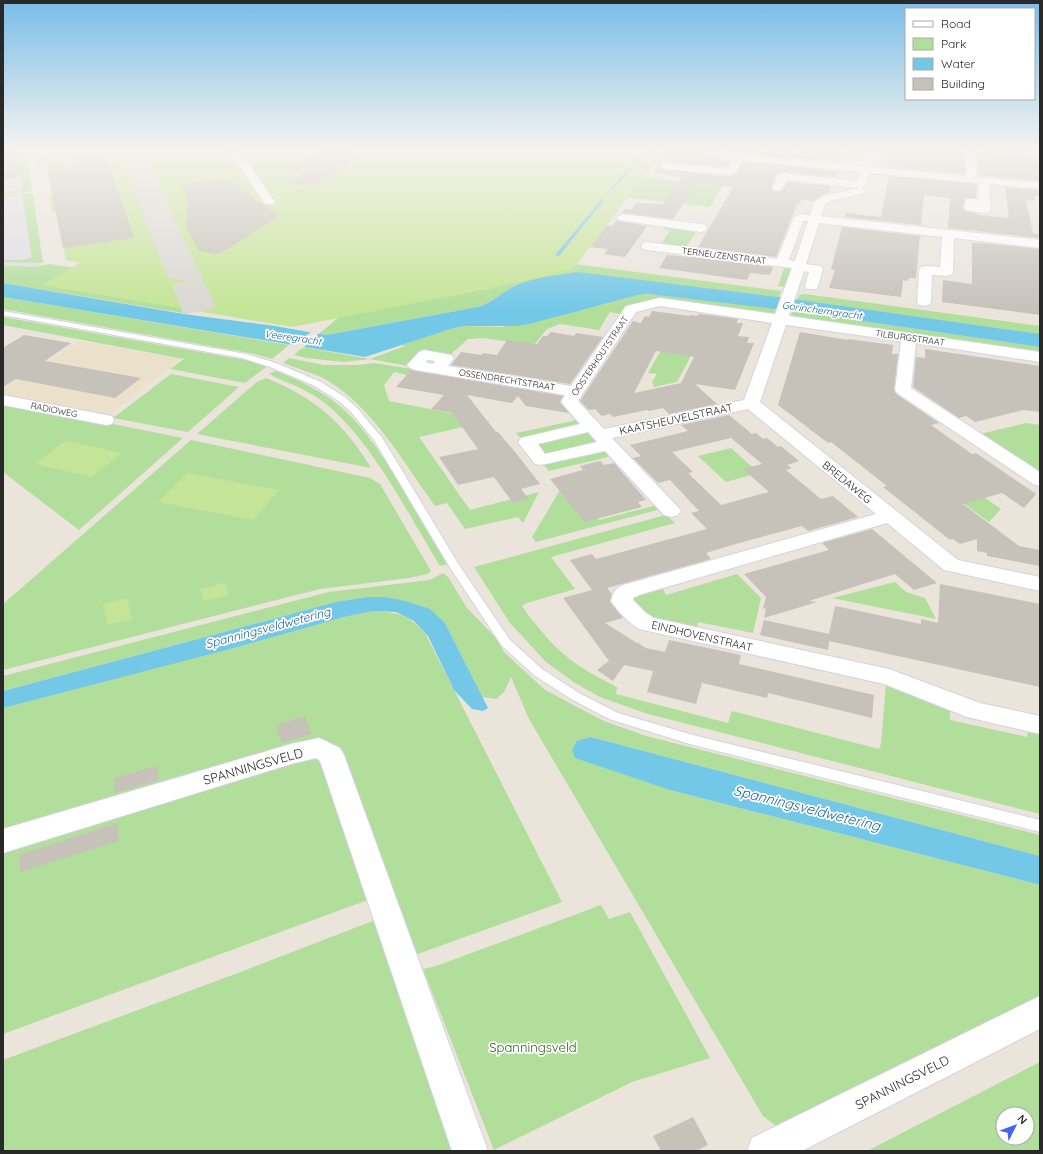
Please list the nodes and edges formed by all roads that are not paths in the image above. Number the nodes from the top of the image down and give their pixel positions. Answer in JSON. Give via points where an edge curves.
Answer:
{"nodes":[{"id":1,"x":836,"y":202,"type":"edge"},
{"id":2,"x":970,"y":202,"type":"edge"},
{"id":3,"x":623,"y":218,"type":"dead end"},
{"id":4,"x":816,"y":219,"type":"junction"},
{"id":5,"x":832,"y":220,"type":"junction"},
{"id":6,"x":969,"y":222,"type":"junction"},
{"id":7,"x":662,"y":223,"type":"junction"},
{"id":8,"x":701,"y":228,"type":"dead end"},
{"id":9,"x":948,"y":234,"type":"junction"},
{"id":10,"x":827,"y":235,"type":"dead end"},
{"id":11,"x":1040,"y":244,"type":"edge"},
{"id":12,"x":782,"y":263,"type":"junction"},
{"id":13,"x":800,"y":266,"type":"junction"},
{"id":14,"x":812,"y":286,"type":"dead end"},
{"id":15,"x":924,"y":302,"type":"dead end"},
{"id":16,"x":784,"y":309,"type":"junction"},
{"id":17,"x":3,"y":313,"type":"edge"},
{"id":18,"x":909,"y":338,"type":"junction"},
{"id":19,"x":1040,"y":357,"type":"edge"},
{"id":20,"x":437,"y":368,"type":"dead end"},
{"id":21,"x":576,"y":392,"type":"junction"},
{"id":22,"x":3,"y":400,"type":"edge"},
{"id":23,"x":751,"y":403,"type":"junction"},
{"id":24,"x":106,"y":420,"type":"dead end"},
{"id":25,"x":601,"y":435,"type":"junction"},
{"id":26,"x":1040,"y":480,"type":"edge"},
{"id":27,"x":671,"y":511,"type":"dead end"},
{"id":28,"x":890,"y":516,"type":"junction"},
{"id":29,"x":1040,"y":584,"type":"edge"},
{"id":30,"x":1040,"y":725,"type":"edge"},
{"id":31,"x":1040,"y":826,"type":"edge"},
{"id":32,"x":3,"y":841,"type":"edge"},
{"id":33,"x":1040,"y":1012,"type":"edge"},
{"id":34,"x":470,"y":1151,"type":"edge"},
{"id":35,"x":765,"y":1151,"type":"edge"}],
"edges":[{"from":1,"to":4,"type":"street","via":[[820,205]]},
{"from":2,"to":6,"type":"street"},
{"from":3,"to":7,"type":"street"},
{"from":4,"to":5,"type":"street"},
{"from":4,"to":12,"type":"street","via":[[798,219]]},
{"from":4,"to":13,"type":"street"},
{"from":5,"to":9,"type":"street"},
{"from":5,"to":10,"type":"street"},
{"from":6,"to":9,"type":"street"},
{"from":6,"to":11,"type":"street"},
{"from":7,"to":8,"type":"street"},
{"from":7,"to":12,"type":"street","name":"TERNEUZENSTRAAT","via":[[645,250]]},
{"from":9,"to":15,"type":"street","via":[[946,272],[926,270]]},
{"from":12,"to":13,"type":"street","name":"TERNEUZENSTRAAT"},
{"from":13,"to":14,"type":"street","name":"TERNEUZENSTRAAT","via":[[816,270]]},
{"from":13,"to":16,"type":"street"},
{"from":16,"to":18,"type":"street","name":"TILBURGSTRAAT"},
{"from":16,"to":21,"type":"street","name":"OOSTERHOUTSTRAAT","via":[[660,302],[631,309]]},
{"from":16,"to":23,"type":"street"},
{"from":17,"to":31,"type":"lane","via":[[243,356],[273,365],[318,384],[343,400],[378,439],[454,566],[506,643],[538,672],[575,696],[614,716],[693,740]]},
{"from":18,"to":19,"type":"street","name":"TILBURGSTRAAT"},
{"from":18,"to":26,"type":"street","via":[[903,390]]},
{"from":20,"to":21,"type":"street","name":"OSSENDRECHTSTRAAT"},
{"from":21,"to":25,"type":"street","name":"OOSTERHOUTSTRAAT","via":[[570,402]]},
{"from":22,"to":24,"type":"street","name":"RADIOWEG"},
{"from":23,"to":25,"type":"street","name":"KAATSHEUVELSTRAAT"},
{"from":23,"to":28,"type":"street","name":"BREDAWEG"},
{"from":25,"to":27,"type":"street","name":"OOSTERHOUTSTRAAT"},
{"from":28,"to":29,"type":"street","name":"BREDAWEG","via":[[951,565]]},
{"from":28,"to":30,"type":"street","name":"EINDHOVENSTRAAT","via":[[631,590],[623,594],[622,600],[647,624],[889,677],[976,711]]},
{"from":32,"to":34,"type":"street","name":"SPANNINGSVELD","via":[[291,754],[319,748],[331,755]]},
{"from":33,"to":35,"type":"street","name":"SPANNINGSVELD"}]}
